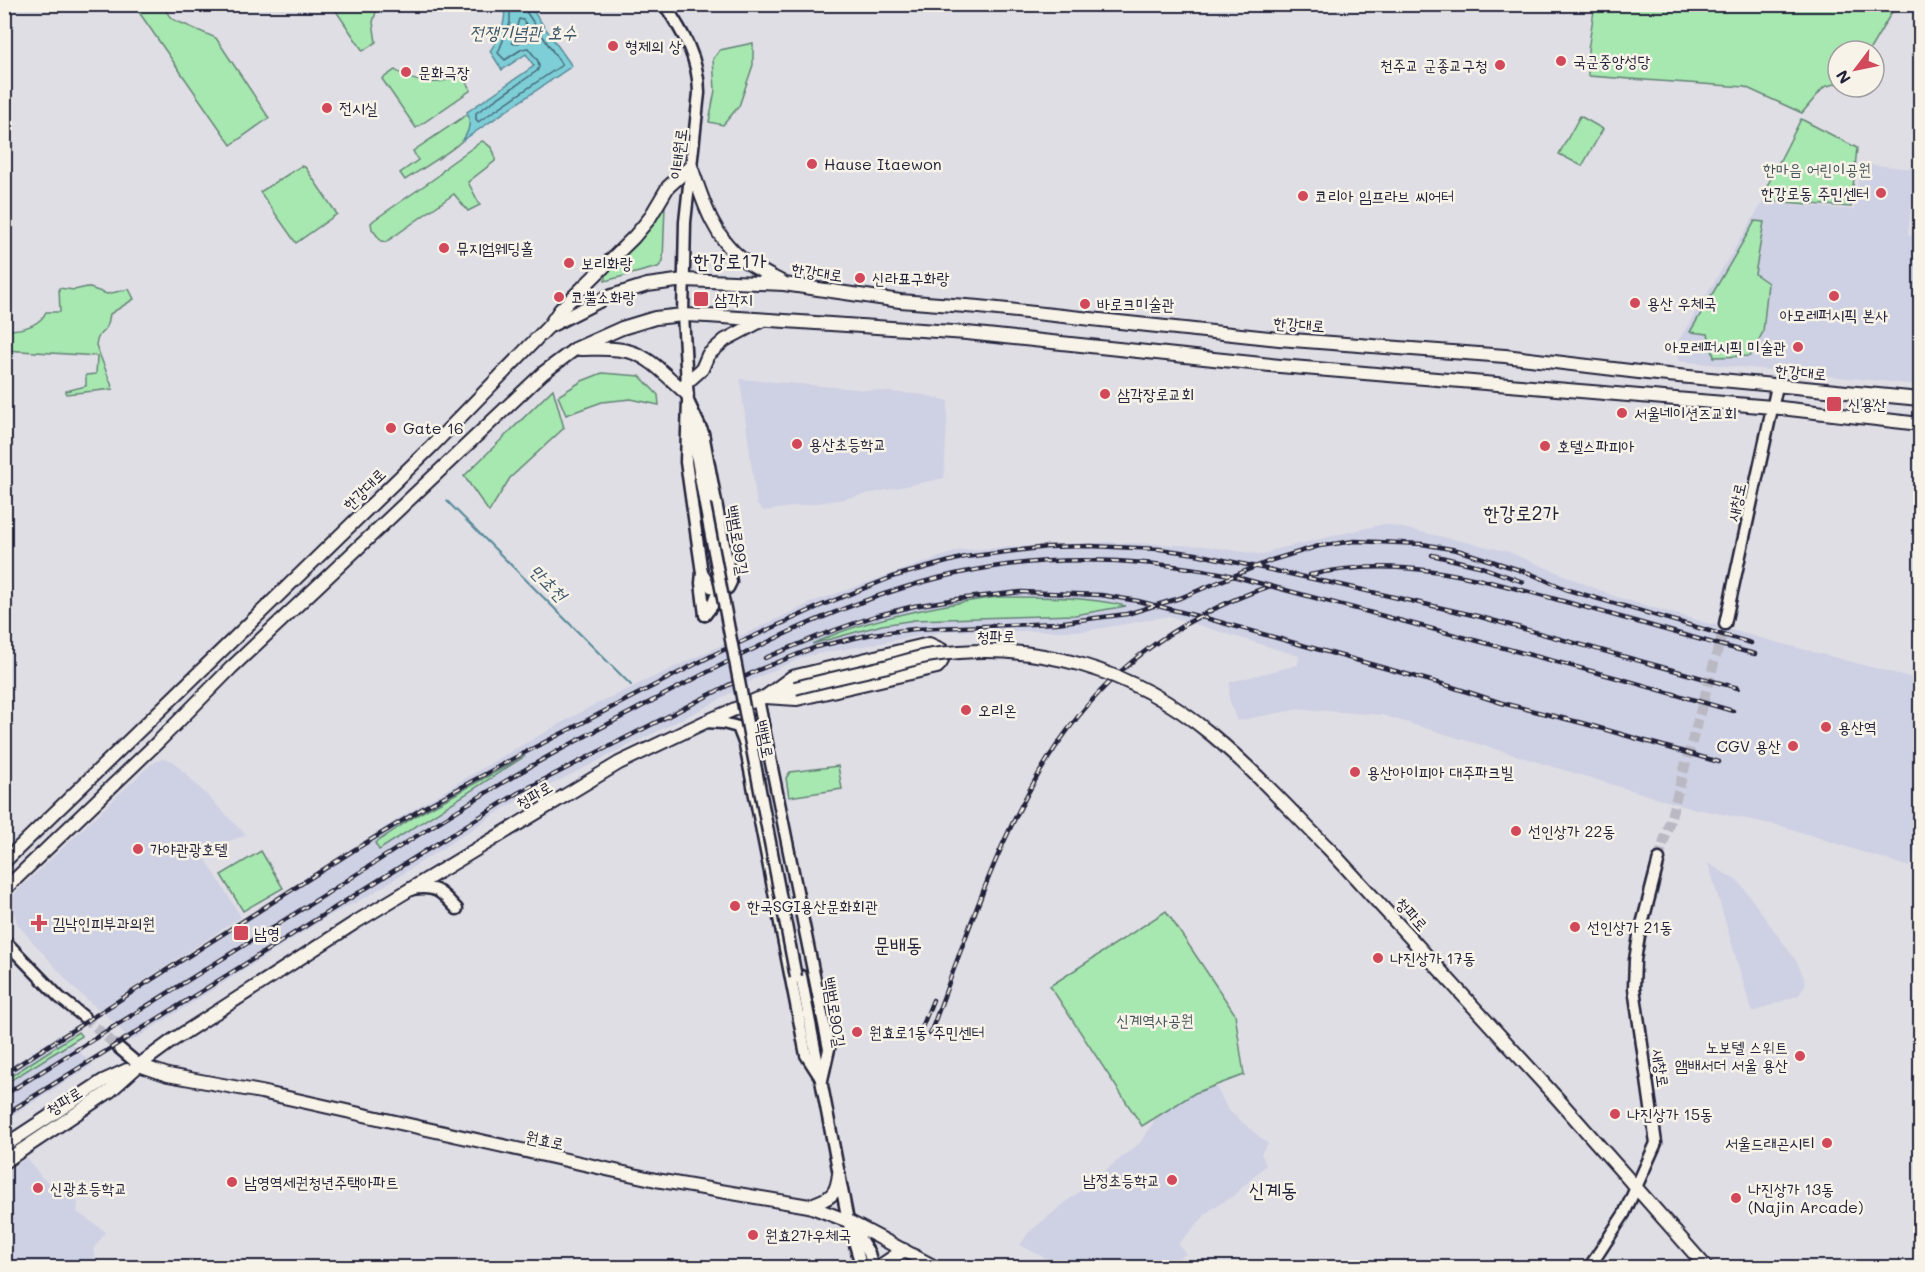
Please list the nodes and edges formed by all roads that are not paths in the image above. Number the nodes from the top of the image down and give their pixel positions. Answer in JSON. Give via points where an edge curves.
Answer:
{"nodes":[{"id":1,"x":664,"y":4,"type":"edge"},
{"id":2,"x":691,"y":166,"type":"junction"},
{"id":3,"x":684,"y":280,"type":"junction"},
{"id":4,"x":784,"y":284,"type":"junction"},
{"id":5,"x":683,"y":315,"type":"junction"},
{"id":6,"x":762,"y":321,"type":"junction"},
{"id":7,"x":548,"y":327,"type":"junction"},
{"id":8,"x":575,"y":349,"type":"junction"},
{"id":9,"x":1777,"y":386,"type":"junction"},
{"id":10,"x":687,"y":393,"type":"junction"},
{"id":11,"x":1920,"y":399,"type":"edge"},
{"id":12,"x":1772,"y":407,"type":"junction"},
{"id":13,"x":1920,"y":424,"type":"edge"},
{"id":14,"x":724,"y":542,"type":"junction"},
{"id":15,"x":697,"y":544,"type":"junction"},
{"id":16,"x":702,"y":573,"type":"junction"},
{"id":17,"x":718,"y":590,"type":"junction"},
{"id":18,"x":1725,"y":624,"type":"tunnel mouth"},
{"id":19,"x":762,"y":698,"type":"junction"},
{"id":20,"x":705,"y":722,"type":"junction"},
{"id":21,"x":1659,"y":859,"type":"tunnel mouth"},
{"id":22,"x":4,"y":862,"type":"edge"},
{"id":23,"x":4,"y":890,"type":"edge"},
{"id":24,"x":409,"y":890,"type":"junction"},
{"id":25,"x":457,"y":909,"type":"dead end"},
{"id":26,"x":4,"y":940,"type":"edge"},
{"id":27,"x":84,"y":1017,"type":"tunnel mouth"},
{"id":28,"x":118,"y":1048,"type":"tunnel mouth"},
{"id":29,"x":139,"y":1065,"type":"junction"},
{"id":30,"x":822,"y":1080,"type":"junction"},
{"id":31,"x":4,"y":1146,"type":"edge"},
{"id":32,"x":4,"y":1162,"type":"edge"},
{"id":33,"x":839,"y":1174,"type":"junction"},
{"id":34,"x":1635,"y":1187,"type":"junction"},
{"id":35,"x":809,"y":1206,"type":"junction"},
{"id":36,"x":848,"y":1221,"type":"junction"},
{"id":37,"x":904,"y":1250,"type":"junction"},
{"id":38,"x":862,"y":1268,"type":"edge"},
{"id":39,"x":875,"y":1268,"type":"edge"},
{"id":40,"x":937,"y":1268,"type":"edge"},
{"id":41,"x":1589,"y":1268,"type":"edge"},
{"id":42,"x":1707,"y":1268,"type":"edge"}],
"edges":[{"from":1,"to":2,"type":"main road","name":"이태원로","via":[[685,36],[699,77]]},
{"from":2,"to":3,"type":"main road","name":"이태원로"},
{"from":2,"to":4,"type":"main road","via":[[710,216],[727,244],[742,259]]},
{"from":2,"to":7,"type":"main road","via":[[668,187],[650,219]]},
{"from":3,"to":4,"type":"main road","name":"한강대로"},
{"from":3,"to":5,"type":"main road","name":"이태원로"},
{"from":3,"to":7,"type":"main road","name":"한강대로","via":[[606,297]]},
{"from":4,"to":9,"type":"main road","name":"한강대로","via":[[900,300],[1279,339],[1505,356]]},
{"from":5,"to":6,"type":"main road"},
{"from":5,"to":8,"type":"main road","via":[[622,328]]},
{"from":5,"to":10,"type":"main road","name":"백범로"},
{"from":6,"to":10,"type":"main road","via":[[724,340],[708,355]]},
{"from":6,"to":12,"type":"main road","via":[[968,333],[1280,366]]},
{"from":7,"to":22,"type":"main road","name":"한강대로"},
{"from":8,"to":10,"type":"main road","via":[[632,352]]},
{"from":8,"to":23,"type":"main road","via":[[543,374],[266,635]]},
{"from":9,"to":11,"type":"main road","name":"한강대로"},
{"from":9,"to":12,"type":"main road","name":"새창로"},
{"from":10,"to":14,"type":"main road","name":"백범로99길","via":[[703,433]]},
{"from":10,"to":15,"type":"main road","via":[[686,462]]},
{"from":10,"to":30,"type":"main road","name":"백범로","bridge":true},
{"from":12,"to":13,"type":"main road"},
{"from":12,"to":18,"type":"main road","name":"새창로"},
{"from":14,"to":15,"type":"main road","via":[[720,548],[708,551]]},
{"from":14,"to":17,"type":"main road","name":"백범로99길","via":[[731,582],[724,590]]},
{"from":15,"to":16,"type":"main road"},
{"from":16,"to":17,"type":"main road","name":"백범로99길","via":[[711,587]]},
{"from":16,"to":17,"type":"main road","via":[[705,615]]},
{"from":19,"to":19,"type":"main road","via":[[797,699],[936,667],[943,658],[942,650],[929,644],[792,677]]},
{"from":19,"to":20,"type":"main road","name":"청파로"},
{"from":19,"to":30,"type":"main road","name":"백범로90길","via":[[829,1049]]},
{"from":19,"to":34,"type":"main road","name":"청파로","bridge":true,"via":[[932,655],[985,651],[1058,657],[1092,667],[1152,694],[1237,757],[1330,850]]},
{"from":20,"to":24,"type":"main road","name":"청파로","via":[[618,763]]},
{"from":20,"to":30,"type":"main road","name":"백범로90길","via":[[738,728],[745,745],[806,1055]]},
{"from":21,"to":34,"type":"main road","name":"새창로","via":[[1639,936],[1634,988],[1656,1143]]},
{"from":24,"to":25,"type":"main road","via":[[434,888]]},
{"from":24,"to":29,"type":"main road","name":"청파로"},
{"from":26,"to":27,"type":"main road"},
{"from":28,"to":29,"type":"main road"},
{"from":29,"to":31,"type":"main road","name":"청파로","via":[[103,1081]]},
{"from":29,"to":32,"type":"main road","name":"청파로","via":[[110,1091]]},
{"from":29,"to":35,"type":"main road","name":"원효로","via":[[168,1075],[261,1092],[649,1179]]},
{"from":30,"to":33,"type":"main road","name":"백범로"},
{"from":33,"to":35,"type":"main road","via":[[834,1193]]},
{"from":33,"to":36,"type":"main road","name":"백범로"},
{"from":34,"to":41,"type":"main road","name":"새창로","via":[[1624,1214]]},
{"from":34,"to":42,"type":"main road","name":"청파로"},
{"from":35,"to":36,"type":"main road","name":"원효로"},
{"from":36,"to":37,"type":"main road","name":"원효로"},
{"from":36,"to":38,"type":"main road","name":"백범로"},
{"from":36,"to":39,"type":"main road","name":"백범로","via":[[870,1253]]},
{"from":37,"to":39,"type":"main road"},
{"from":37,"to":40,"type":"main road","name":"원효로"}]}
